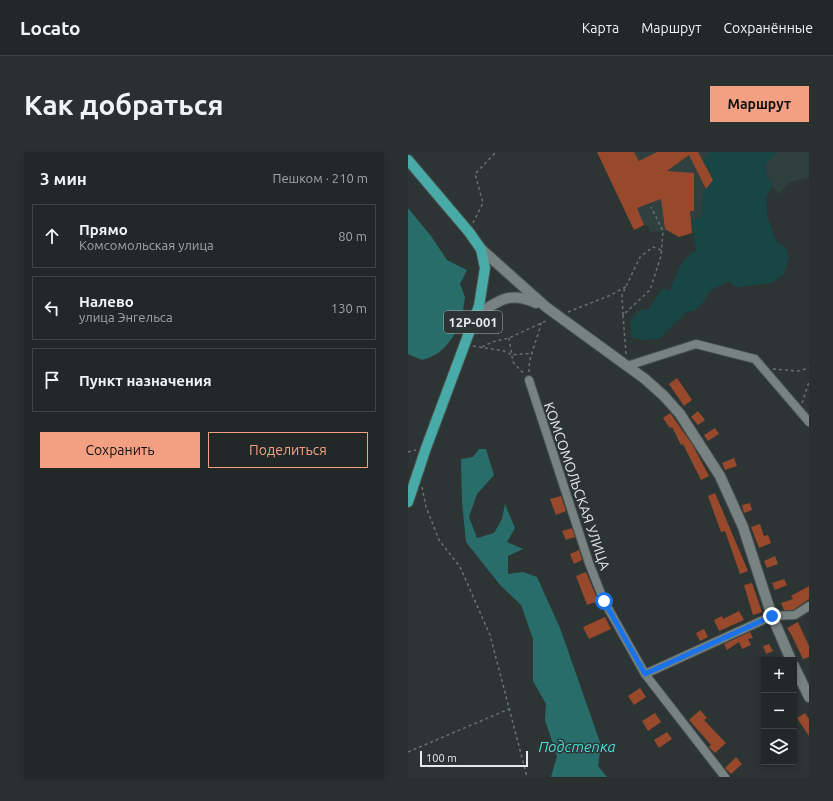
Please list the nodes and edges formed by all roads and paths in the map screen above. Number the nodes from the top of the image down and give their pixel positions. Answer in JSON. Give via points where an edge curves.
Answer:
{"nodes":[{"id":1,"x":496,"y":152,"type":"edge"},
{"id":2,"x":408,"y":160,"type":"edge"},
{"id":3,"x":651,"y":207,"type":"dead end"},
{"id":4,"x":469,"y":232,"type":"junction"},
{"id":5,"x":481,"y":249,"type":"junction"},
{"id":6,"x":661,"y":250,"type":"junction"},
{"id":7,"x":627,"y":286,"type":"junction"},
{"id":8,"x":546,"y":307,"type":"junction"},
{"id":9,"x":623,"y":315,"type":"junction"},
{"id":10,"x":475,"y":316,"type":"junction"},
{"id":11,"x":557,"y":316,"type":"junction"},
{"id":12,"x":541,"y":322,"type":"junction"},
{"id":13,"x":509,"y":338,"type":"junction"},
{"id":14,"x":465,"y":346,"type":"junction"},
{"id":15,"x":482,"y":347,"type":"junction"},
{"id":16,"x":533,"y":352,"type":"junction"},
{"id":17,"x":512,"y":355,"type":"junction"},
{"id":18,"x":627,"y":366,"type":"junction"},
{"id":19,"x":763,"y":368,"type":"junction"},
{"id":20,"x":809,"y":368,"type":"edge"},
{"id":21,"x":529,"y":380,"type":"junction"},
{"id":22,"x":809,"y":382,"type":"edge"},
{"id":23,"x":800,"y":411,"type":"junction"},
{"id":24,"x":809,"y":422,"type":"edge"},
{"id":25,"x":422,"y":485,"type":"dead end"},
{"id":26,"x":408,"y":502,"type":"edge"},
{"id":27,"x":809,"y":606,"type":"edge"},
{"id":28,"x":772,"y":616,"type":"junction"},
{"id":29,"x":790,"y":657,"type":"edge"},
{"id":30,"x":797,"y":672,"type":"edge"},
{"id":31,"x":645,"y":674,"type":"junction"},
{"id":32,"x":809,"y":697,"type":"edge"},
{"id":33,"x":510,"y":708,"type":"junction"},
{"id":34,"x":408,"y":752,"type":"edge"},
{"id":35,"x":528,"y":777,"type":"edge"},
{"id":36,"x":725,"y":777,"type":"edge"}],
"edges":[{"from":1,"to":4,"type":"path","via":[[475,174],[483,203]]},
{"from":2,"to":4,"type":"main road","number":"12Р-001"},
{"from":3,"to":6,"type":"path","via":[[663,231]]},
{"from":4,"to":5,"type":"main road","number":"12Р-001"},
{"from":5,"to":8,"type":"street"},
{"from":5,"to":10,"type":"main road","number":"12Р-001","via":[[485,261],[485,278]]},
{"from":6,"to":7,"type":"path","via":[[653,247],[640,256]]},
{"from":6,"to":9,"type":"path","via":[[650,290]]},
{"from":7,"to":9,"type":"path","via":[[622,295]]},
{"from":7,"to":11,"type":"path","via":[[585,307]]},
{"from":8,"to":10,"type":"street","via":[[521,297],[509,296],[498,300]]},
{"from":8,"to":11,"type":"street"},
{"from":9,"to":18,"type":"path"},
{"from":10,"to":14,"type":"main road","number":"12Р-001"},
{"from":11,"to":12,"type":"path"},
{"from":11,"to":18,"type":"street"},
{"from":12,"to":13,"type":"path"},
{"from":12,"to":16,"type":"path","via":[[539,338]]},
{"from":13,"to":15,"type":"path"},
{"from":13,"to":17,"type":"path"},
{"from":14,"to":15,"type":"path"},
{"from":14,"to":26,"type":"main road","number":"12Р-001"},
{"from":15,"to":17,"type":"path"},
{"from":16,"to":17,"type":"path"},
{"from":16,"to":21,"type":"path","via":[[528,363]]},
{"from":17,"to":21,"type":"path","via":[[513,362]]},
{"from":18,"to":19,"type":"street","via":[[696,344],[755,359]]},
{"from":18,"to":28,"type":"street","via":[[664,396],[676,410],[720,476],[743,527]]},
{"from":19,"to":20,"type":"path","via":[[798,371]]},
{"from":19,"to":23,"type":"street"},
{"from":21,"to":31,"type":"street","name":"КОМСОМОЛЬСКАЯ УЛИЦА","via":[[591,570],[604,601]]},
{"from":22,"to":23,"type":"path"},
{"from":23,"to":24,"type":"street"},
{"from":25,"to":33,"type":"path","via":[[426,507],[439,540],[460,567],[490,635]]},
{"from":27,"to":28,"type":"street","via":[[795,615]]},
{"from":28,"to":29,"type":"street"},
{"from":28,"to":31,"type":"street"},
{"from":30,"to":32,"type":"street"},
{"from":31,"to":36,"type":"street","name":"КОМСОМОЛЬСКАЯ УЛИЦА"},
{"from":33,"to":34,"type":"path"},
{"from":33,"to":35,"type":"path"}]}
